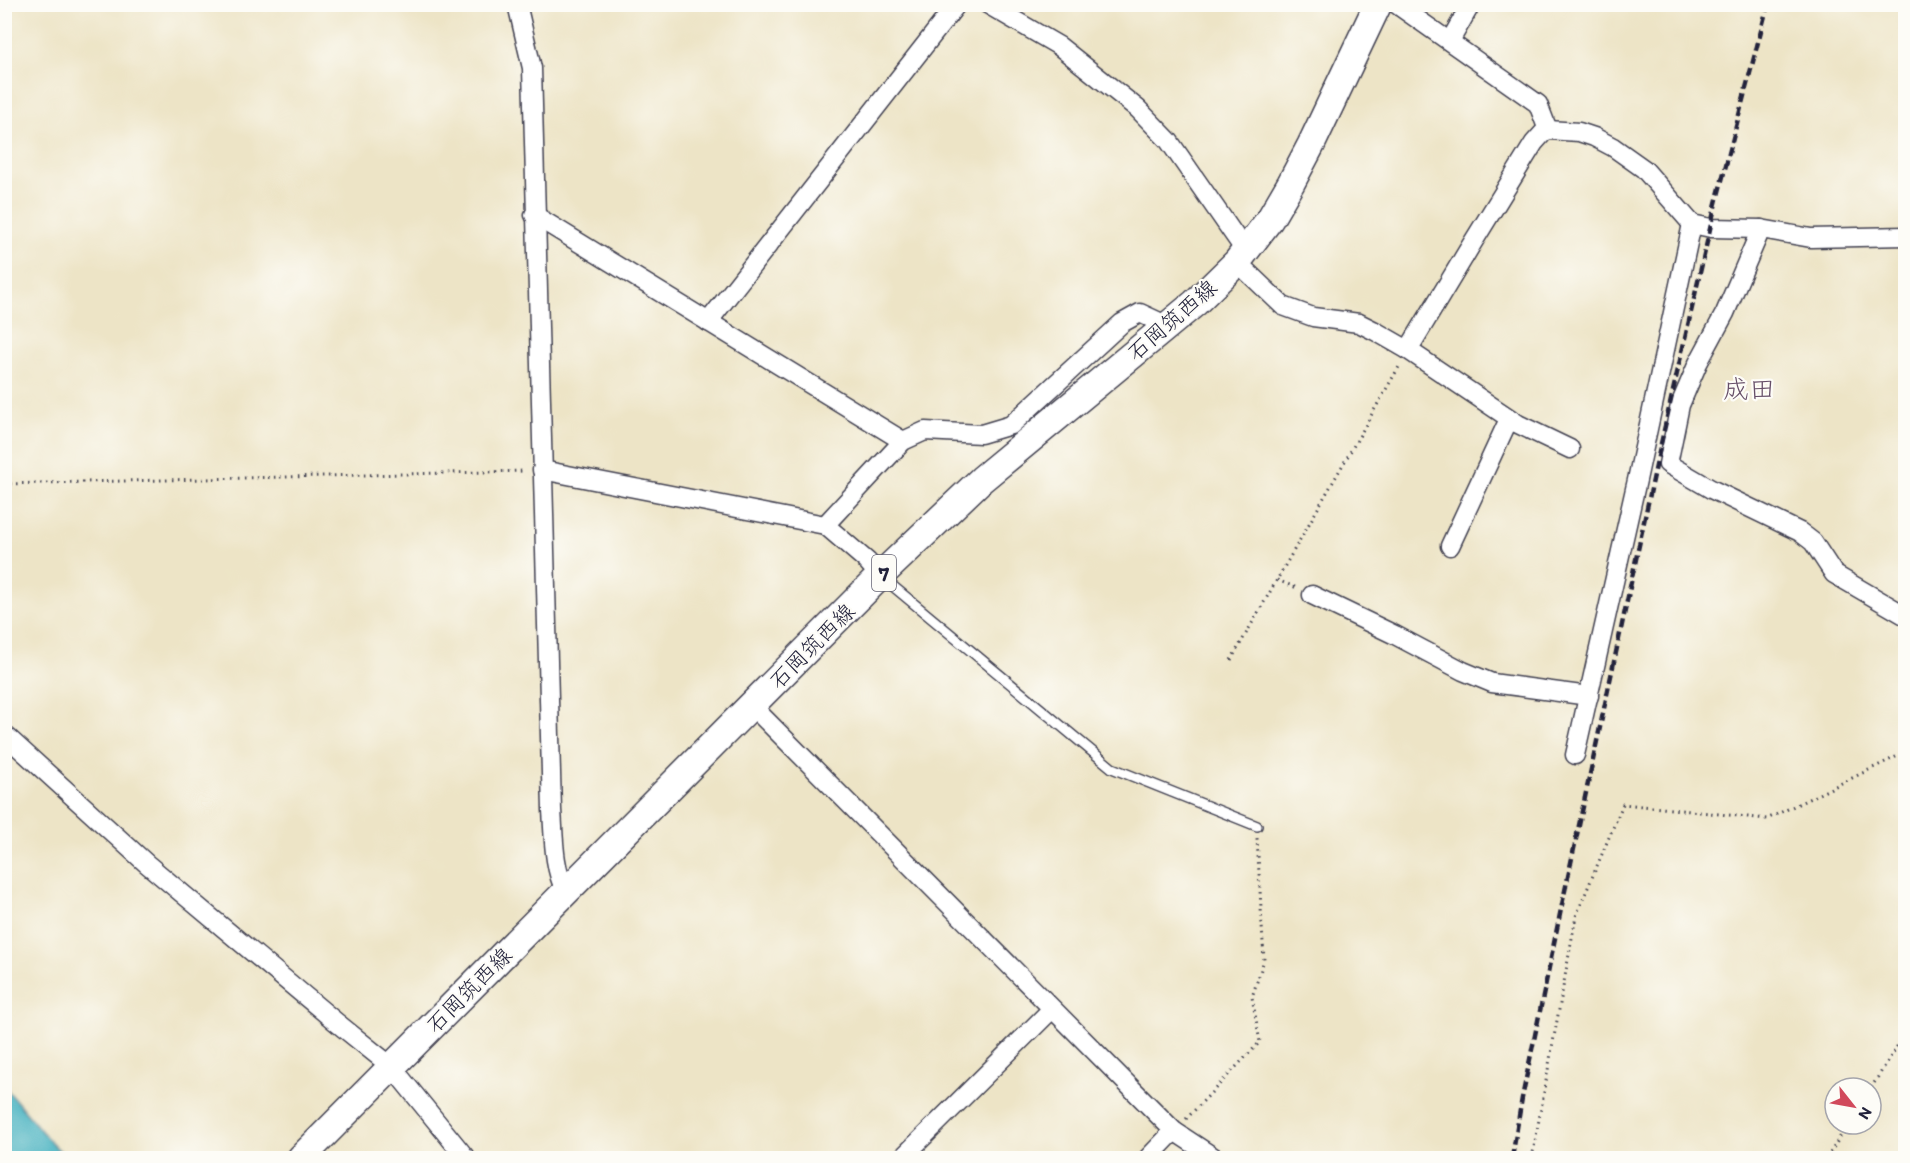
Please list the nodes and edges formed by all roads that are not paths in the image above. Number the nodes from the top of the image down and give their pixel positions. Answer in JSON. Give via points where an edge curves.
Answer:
{"nodes":[{"id":1,"x":517,"y":4,"type":"edge"},
{"id":2,"x":957,"y":4,"type":"edge"},
{"id":3,"x":987,"y":4,"type":"edge"},
{"id":4,"x":1378,"y":4,"type":"edge"},
{"id":5,"x":1396,"y":4,"type":"edge"},
{"id":6,"x":1471,"y":4,"type":"edge"},
{"id":7,"x":1450,"y":41,"type":"junction"},
{"id":8,"x":1548,"y":130,"type":"junction"},
{"id":9,"x":534,"y":214,"type":"junction"},
{"id":10,"x":1692,"y":224,"type":"junction"},
{"id":11,"x":1761,"y":230,"type":"junction"},
{"id":12,"x":1905,"y":236,"type":"edge"},
{"id":13,"x":1242,"y":257,"type":"junction"},
{"id":14,"x":708,"y":322,"type":"junction"},
{"id":15,"x":1168,"y":326,"type":"junction"},
{"id":16,"x":1408,"y":350,"type":"junction"},
{"id":17,"x":1509,"y":419,"type":"junction"},
{"id":18,"x":903,"y":441,"type":"junction"},
{"id":19,"x":1570,"y":449,"type":"dead end"},
{"id":20,"x":542,"y":470,"type":"junction"},
{"id":21,"x":825,"y":525,"type":"junction"},
{"id":22,"x":1450,"y":546,"type":"dead end"},
{"id":23,"x":880,"y":576,"type":"junction"},
{"id":24,"x":1312,"y":595,"type":"dead end"},
{"id":25,"x":1905,"y":616,"type":"edge"},
{"id":26,"x":1589,"y":696,"type":"junction"},
{"id":27,"x":752,"y":706,"type":"junction"},
{"id":28,"x":4,"y":734,"type":"edge"},
{"id":29,"x":1575,"y":755,"type":"dead end"},
{"id":30,"x":1257,"y":826,"type":"road end"},
{"id":31,"x":566,"y":893,"type":"junction"},
{"id":32,"x":1052,"y":1009,"type":"junction"},
{"id":33,"x":392,"y":1067,"type":"junction"},
{"id":34,"x":1174,"y":1131,"type":"junction"},
{"id":35,"x":301,"y":1158,"type":"edge"},
{"id":36,"x":466,"y":1158,"type":"edge"},
{"id":37,"x":902,"y":1158,"type":"edge"},
{"id":38,"x":1148,"y":1158,"type":"edge"},
{"id":39,"x":1215,"y":1158,"type":"edge"}],
"edges":[{"from":1,"to":9,"type":"street","via":[[532,68]]},
{"from":2,"to":14,"type":"street"},
{"from":3,"to":13,"type":"street","via":[[1059,46],[1138,110],[1169,141]]},
{"from":4,"to":13,"type":"main road","name":"石岡筑西線","number":"7","via":[[1291,183]]},
{"from":5,"to":7,"type":"street"},
{"from":6,"to":7,"type":"street"},
{"from":7,"to":8,"type":"street","via":[[1538,104]]},
{"from":8,"to":10,"type":"street","via":[[1579,132],[1613,147],[1644,169]]},
{"from":8,"to":16,"type":"street","via":[[1534,143]]},
{"from":9,"to":14,"type":"street"},
{"from":9,"to":20,"type":"street"},
{"from":10,"to":11,"type":"street"},
{"from":10,"to":26,"type":"street"},
{"from":11,"to":12,"type":"street","via":[[1811,238]]},
{"from":11,"to":25,"type":"street","via":[[1680,405],[1668,464],[1800,532],[1813,542],[1834,574]]},
{"from":13,"to":15,"type":"main road","name":"石岡筑西線","number":"7"},
{"from":13,"to":16,"type":"street","via":[[1283,306],[1313,317],[1359,323]]},
{"from":14,"to":18,"type":"street"},
{"from":15,"to":18,"type":"street","via":[[1140,313],[1122,322],[1011,425],[981,434],[925,431]]},
{"from":15,"to":23,"type":"main road","name":"石岡筑西線","number":"7","via":[[982,479]]},
{"from":16,"to":17,"type":"street"},
{"from":17,"to":19,"type":"street"},
{"from":17,"to":22,"type":"street"},
{"from":18,"to":21,"type":"street"},
{"from":20,"to":21,"type":"street"},
{"from":20,"to":31,"type":"street","via":[[552,810],[559,880]]},
{"from":21,"to":23,"type":"street"},
{"from":23,"to":27,"type":"main road","name":"石岡筑西線","number":"7"},
{"from":23,"to":30,"type":"lane","via":[[1112,768]]},
{"from":24,"to":26,"type":"street","via":[[1492,683]]},
{"from":26,"to":29,"type":"street"},
{"from":27,"to":31,"type":"main road","name":"石岡筑西線","number":"7"},
{"from":27,"to":32,"type":"street"},
{"from":28,"to":33,"type":"street","via":[[156,872]]},
{"from":31,"to":33,"type":"main road","name":"石岡筑西線","number":"7"},
{"from":32,"to":34,"type":"street"},
{"from":32,"to":37,"type":"street"},
{"from":33,"to":35,"type":"main road","name":"石岡筑西線","number":"7"},
{"from":33,"to":36,"type":"street"},
{"from":34,"to":38,"type":"street"},
{"from":34,"to":39,"type":"street"}]}
